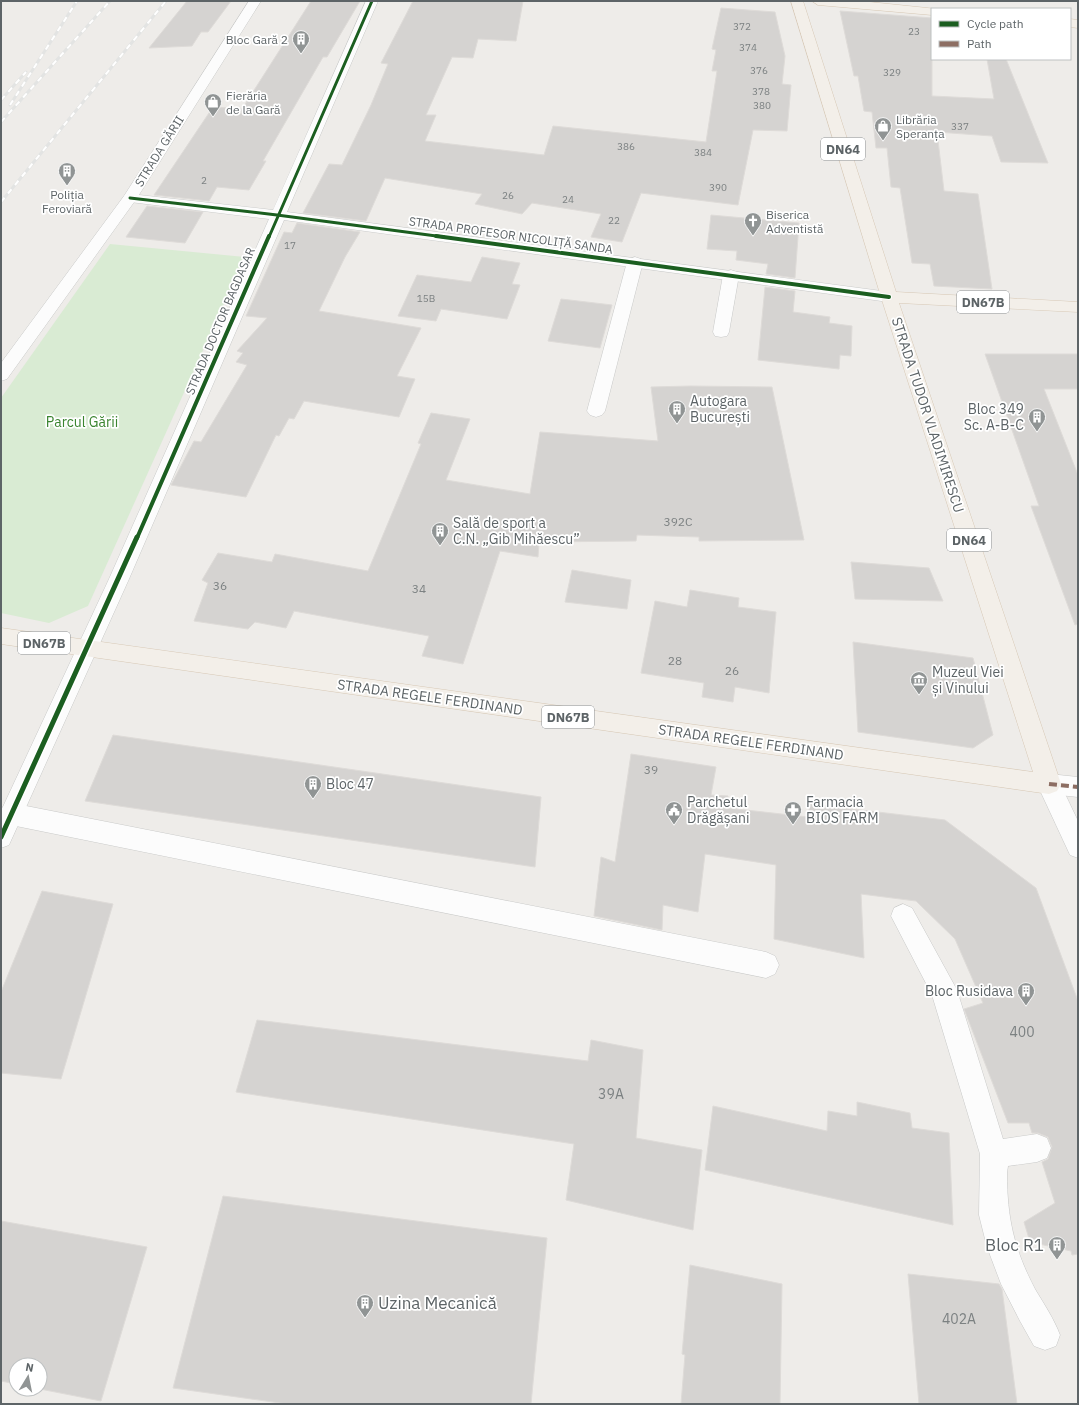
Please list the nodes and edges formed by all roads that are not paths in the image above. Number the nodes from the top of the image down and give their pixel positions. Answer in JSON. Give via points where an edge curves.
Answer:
{"nodes":[{"id":1,"x":255,"y":1,"type":"edge"},
{"id":2,"x":372,"y":1,"type":"edge"},
{"id":3,"x":797,"y":1,"type":"edge"},
{"id":4,"x":818,"y":1,"type":"edge"},
{"id":5,"x":931,"y":11,"type":"edge"},
{"id":6,"x":130,"y":198,"type":"junction"},
{"id":7,"x":277,"y":214,"type":"junction"},
{"id":8,"x":635,"y":262,"type":"junction"},
{"id":9,"x":731,"y":275,"type":"junction"},
{"id":10,"x":889,"y":297,"type":"junction"},
{"id":11,"x":1078,"y":307,"type":"edge"},
{"id":12,"x":721,"y":332,"type":"dead end"},
{"id":13,"x":1,"y":375,"type":"edge"},
{"id":14,"x":596,"y":411,"type":"dead end"},
{"id":15,"x":1,"y":636,"type":"edge"},
{"id":16,"x":87,"y":649,"type":"junction"},
{"id":17,"x":1049,"y":784,"type":"junction"},
{"id":18,"x":1078,"y":787,"type":"edge"},
{"id":19,"x":11,"y":814,"type":"junction"},
{"id":20,"x":1,"y":837,"type":"edge"},
{"id":21,"x":1078,"y":847,"type":"edge"},
{"id":22,"x":903,"y":916,"type":"dead end"},
{"id":23,"x":766,"y":965,"type":"dead end"},
{"id":24,"x":1037,"y":1148,"type":"dead end"},
{"id":25,"x":994,"y":1154,"type":"junction"},
{"id":26,"x":1045,"y":1335,"type":"dead end"}],
"edges":[{"from":1,"to":6,"type":"street","name":"STRADA GĂRII"},
{"from":2,"to":7,"type":"street","name":"STRADA DOCTOR BAGDASAR"},
{"from":3,"to":10,"type":"main road","name":"STRADA TUDOR VLADIMIRESCU","number":"DN64"},
{"from":4,"to":5,"type":"main road"},
{"from":6,"to":7,"type":"street","name":"STRADA PROFESOR NICOLIȚĂ SANDA"},
{"from":6,"to":13,"type":"street","name":"STRADA GĂRII"},
{"from":7,"to":8,"type":"street","name":"STRADA PROFESOR NICOLIȚĂ SANDA"},
{"from":7,"to":16,"type":"street","name":"STRADA DOCTOR BAGDASAR"},
{"from":8,"to":9,"type":"street","name":"STRADA PROFESOR NICOLIȚĂ SANDA"},
{"from":8,"to":14,"type":"street"},
{"from":9,"to":10,"type":"street","name":"STRADA PROFESOR NICOLIȚĂ SANDA"},
{"from":9,"to":12,"type":"street"},
{"from":10,"to":11,"type":"main road","name":"STRADA PROFESOR NICOLIȚĂ SANDA","number":"DN67B"},
{"from":10,"to":17,"type":"main road","name":"STRADA TUDOR VLADIMIRESCU","number":"DN64"},
{"from":15,"to":16,"type":"main road","name":"STRADA REGELE FERDINAND","number":"DN67B"},
{"from":16,"to":17,"type":"main road","name":"STRADA REGELE FERDINAND","number":"DN67B"},
{"from":16,"to":19,"type":"street","name":"STRADA DOCTOR BAGDASAR"},
{"from":17,"to":18,"type":"street","number":"DN67B"},
{"from":17,"to":21,"type":"street","name":"STRADA TUDOR VLADIMIRESCU","number":"DN64"},
{"from":19,"to":20,"type":"street","name":"STRADA DOCTOR BAGDASAR"},
{"from":19,"to":23,"type":"street"},
{"from":22,"to":25,"type":"street","via":[[944,990]]},
{"from":24,"to":25,"type":"street"},
{"from":25,"to":26,"type":"street","via":[[996,1232],[1018,1290]]}]}
